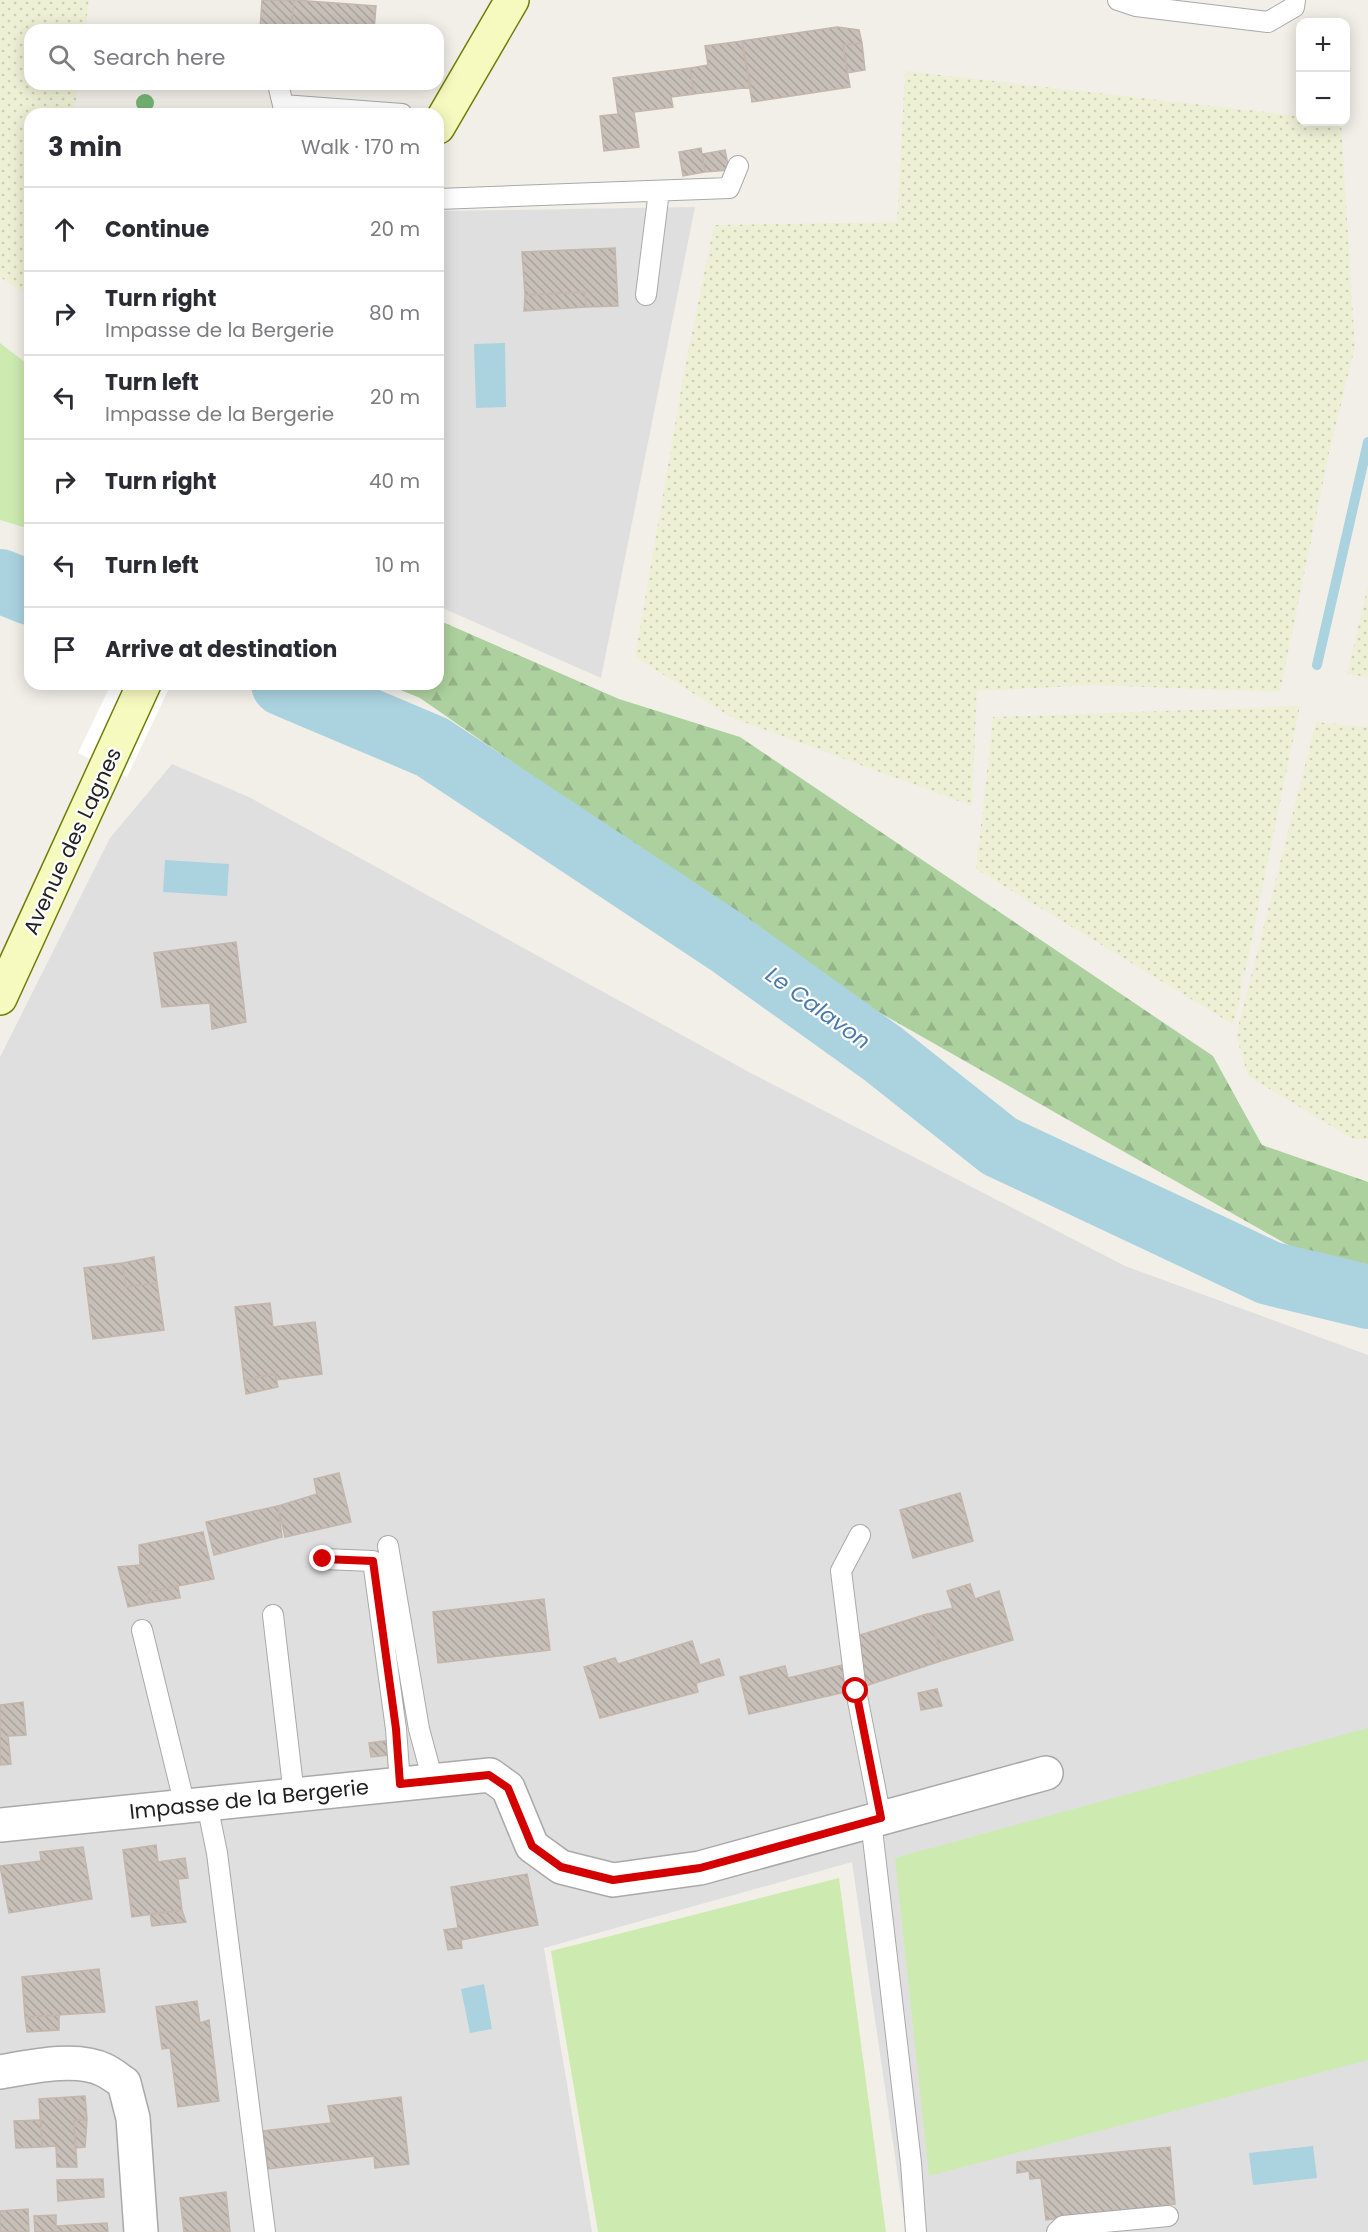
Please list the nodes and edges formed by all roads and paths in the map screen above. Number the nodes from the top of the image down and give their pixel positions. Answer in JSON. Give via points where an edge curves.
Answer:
{"nodes":[{"id":1,"x":512,"y":0,"type":"edge"},
{"id":2,"x":1118,"y":0,"type":"edge"},
{"id":3,"x":1294,"y":0,"type":"edge"},
{"id":4,"x":279,"y":90,"type":"edge"},
{"id":5,"x":323,"y":108,"type":"edge"},
{"id":6,"x":444,"y":113,"type":"edge"},
{"id":7,"x":738,"y":166,"type":"dead end"},
{"id":8,"x":659,"y":191,"type":"junction"},
{"id":9,"x":444,"y":199,"type":"edge"},
{"id":10,"x":646,"y":295,"type":"dead end"},
{"id":11,"x":141,"y":690,"type":"edge"},
{"id":12,"x":0,"y":998,"type":"edge"},
{"id":13,"x":860,"y":1535,"type":"dead end"},
{"id":14,"x":388,"y":1546,"type":"dead end"},
{"id":15,"x":323,"y":1559,"type":"dead end"},
{"id":16,"x":273,"y":1615,"type":"dead end"},
{"id":17,"x":142,"y":1630,"type":"dead end"},
{"id":18,"x":1046,"y":1773,"type":"dead end"},
{"id":19,"x":433,"y":1781,"type":"junction"},
{"id":20,"x":400,"y":1784,"type":"junction"},
{"id":21,"x":294,"y":1795,"type":"junction"},
{"id":22,"x":196,"y":1805,"type":"junction"},
{"id":23,"x":876,"y":1819,"type":"junction"},
{"id":24,"x":0,"y":1825,"type":"edge"},
{"id":25,"x":0,"y":2072,"type":"edge"},
{"id":26,"x":1168,"y":2216,"type":"dead end"},
{"id":27,"x":141,"y":2232,"type":"edge"},
{"id":28,"x":265,"y":2232,"type":"edge"},
{"id":29,"x":916,"y":2232,"type":"edge"},
{"id":30,"x":1057,"y":2232,"type":"edge"}],
"edges":[{"from":1,"to":6,"type":"street"},
{"from":2,"to":3,"type":"lane","via":[[1136,6],[1268,22],[1294,7]]},
{"from":4,"to":5,"type":"lane","via":[[283,105]]},
{"from":7,"to":8,"type":"lane","via":[[729,188]]},
{"from":8,"to":9,"type":"lane"},
{"from":8,"to":10,"type":"lane"},
{"from":11,"to":12,"type":"street","name":"Avenue des Lagnes"},
{"from":13,"to":23,"type":"lane","via":[[841,1571]]},
{"from":14,"to":19,"type":"lane","via":[[419,1729]]},
{"from":15,"to":20,"type":"lane","via":[[373,1561]]},
{"from":16,"to":21,"type":"lane"},
{"from":17,"to":22,"type":"lane","via":[[177,1768]]},
{"from":18,"to":23,"type":"street","name":"Impasse de la Bergerie"},
{"from":19,"to":20,"type":"street","name":"Impasse de la Bergerie"},
{"from":19,"to":23,"type":"street","name":"Impasse de la Bergerie","via":[[489,1775],[508,1788],[532,1846],[561,1867],[613,1880],[700,1868]]},
{"from":20,"to":21,"type":"street","name":"Impasse de la Bergerie"},
{"from":21,"to":22,"type":"street","name":"Impasse de la Bergerie"},
{"from":22,"to":24,"type":"street","name":"Impasse de la Bergerie"},
{"from":22,"to":28,"type":"lane","via":[[217,1853]]},
{"from":23,"to":29,"type":"lane"},
{"from":25,"to":27,"type":"street","via":[[38,2065],[79,2064],[103,2069],[124,2083],[133,2118]]},
{"from":26,"to":30,"type":"lane","via":[[1064,2226]]}]}
